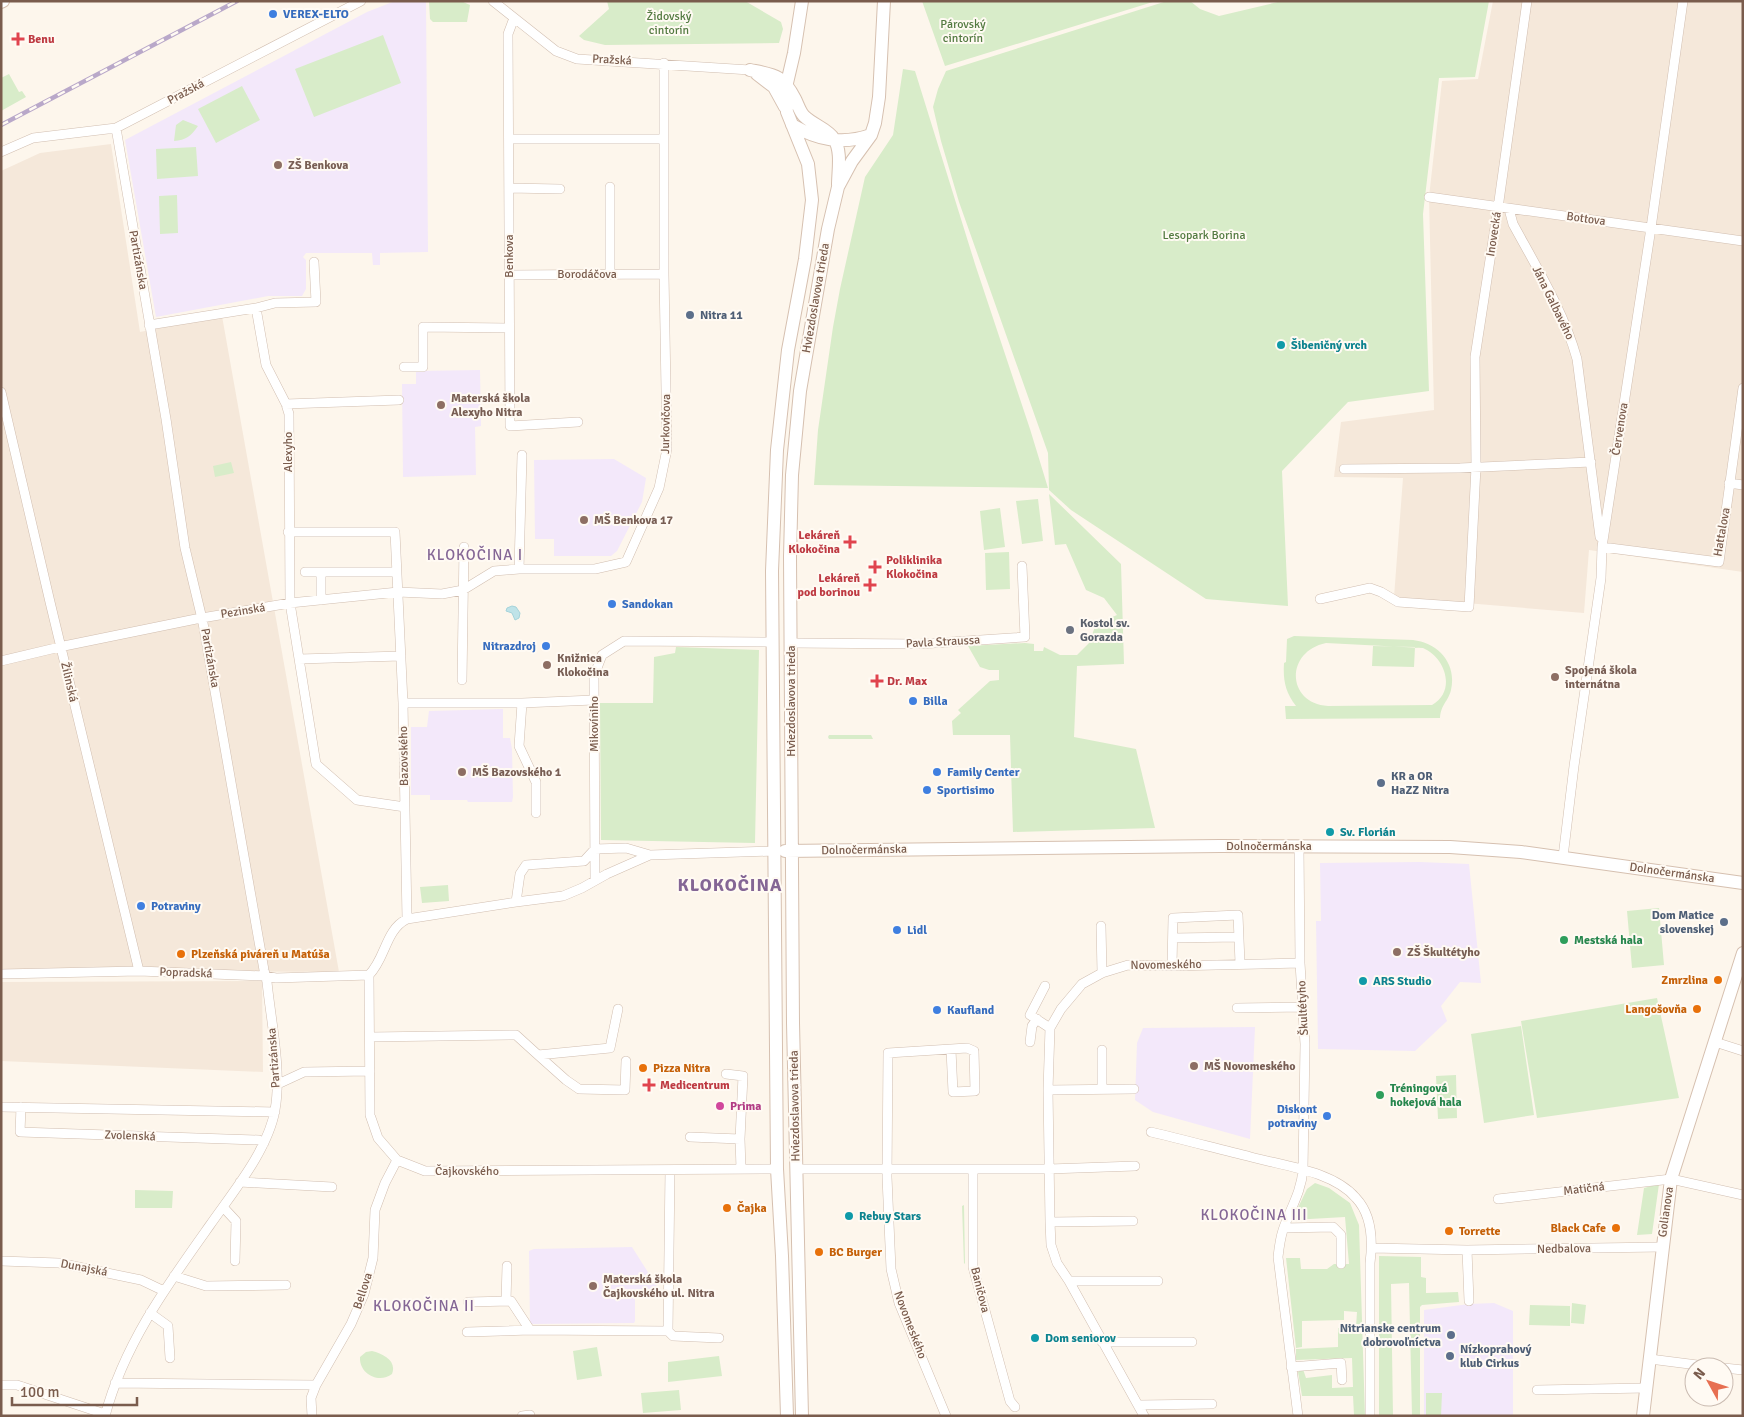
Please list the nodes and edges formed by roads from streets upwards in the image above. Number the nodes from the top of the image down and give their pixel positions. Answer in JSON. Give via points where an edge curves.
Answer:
{"nodes":[{"id":1,"x":360,"y":1,"type":"edge"},
{"id":2,"x":493,"y":1,"type":"edge"},
{"id":3,"x":802,"y":1,"type":"edge"},
{"id":4,"x":884,"y":1,"type":"edge"},
{"id":5,"x":1527,"y":1,"type":"edge"},
{"id":6,"x":1683,"y":1,"type":"edge"},
{"id":7,"x":514,"y":18,"type":"junction"},
{"id":8,"x":794,"y":53,"type":"junction"},
{"id":9,"x":664,"y":63,"type":"junction"},
{"id":10,"x":750,"y":70,"type":"junction"},
{"id":11,"x":787,"y":83,"type":"junction"},
{"id":12,"x":787,"y":112,"type":"junction"},
{"id":13,"x":792,"y":125,"type":"junction"},
{"id":14,"x":116,"y":128,"type":"junction"},
{"id":15,"x":871,"y":134,"type":"junction"},
{"id":16,"x":509,"y":139,"type":"junction"},
{"id":17,"x":663,"y":139,"type":"junction"},
{"id":18,"x":835,"y":140,"type":"junction"},
{"id":19,"x":1,"y":152,"type":"edge"},
{"id":20,"x":610,"y":187,"type":"dead end"},
{"id":21,"x":838,"y":187,"type":"junction"},
{"id":22,"x":509,"y":188,"type":"junction"},
{"id":23,"x":560,"y":189,"type":"dead end"},
{"id":24,"x":1429,"y":197,"type":"dead end"},
{"id":25,"x":1498,"y":208,"type":"junction"},
{"id":26,"x":1509,"y":209,"type":"junction"},
{"id":27,"x":1651,"y":228,"type":"junction"},
{"id":28,"x":1743,"y":241,"type":"edge"},
{"id":29,"x":314,"y":262,"type":"dead end"},
{"id":30,"x":610,"y":274,"type":"junction"},
{"id":31,"x":664,"y":274,"type":"junction"},
{"id":32,"x":509,"y":275,"type":"junction"},
{"id":33,"x":256,"y":308,"type":"junction"},
{"id":34,"x":150,"y":325,"type":"junction"},
{"id":35,"x":509,"y":328,"type":"junction"},
{"id":36,"x":404,"y":367,"type":"dead end"},
{"id":37,"x":1743,"y":388,"type":"edge"},
{"id":38,"x":1,"y":392,"type":"edge"},
{"id":39,"x":399,"y":400,"type":"dead end"},
{"id":40,"x":286,"y":404,"type":"junction"},
{"id":41,"x":578,"y":422,"type":"dead end"},
{"id":42,"x":522,"y":455,"type":"dead end"},
{"id":43,"x":1590,"y":462,"type":"junction"},
{"id":44,"x":1476,"y":467,"type":"junction"},
{"id":45,"x":1344,"y":469,"type":"dead end"},
{"id":46,"x":1729,"y":483,"type":"junction"},
{"id":47,"x":1743,"y":485,"type":"edge"},
{"id":48,"x":288,"y":532,"type":"junction"},
{"id":49,"x":464,"y":547,"type":"dead end"},
{"id":50,"x":1602,"y":547,"type":"junction"},
{"id":51,"x":1022,"y":566,"type":"dead end"},
{"id":52,"x":519,"y":569,"type":"junction"},
{"id":53,"x":305,"y":572,"type":"dead end"},
{"id":54,"x":321,"y":572,"type":"junction"},
{"id":55,"x":396,"y":572,"type":"junction"},
{"id":56,"x":463,"y":590,"type":"junction"},
{"id":57,"x":398,"y":592,"type":"junction"},
{"id":58,"x":1320,"y":599,"type":"dead end"},
{"id":59,"x":321,"y":600,"type":"junction"},
{"id":60,"x":290,"y":604,"type":"junction"},
{"id":61,"x":202,"y":618,"type":"junction"},
{"id":62,"x":773,"y":642,"type":"junction"},
{"id":63,"x":790,"y":643,"type":"junction"},
{"id":64,"x":61,"y":647,"type":"junction"},
{"id":65,"x":401,"y":656,"type":"junction"},
{"id":66,"x":299,"y":659,"type":"junction"},
{"id":67,"x":1,"y":661,"type":"edge"},
{"id":68,"x":462,"y":680,"type":"dead end"},
{"id":69,"x":594,"y":700,"type":"junction"},
{"id":70,"x":403,"y":703,"type":"junction"},
{"id":71,"x":522,"y":703,"type":"junction"},
{"id":72,"x":405,"y":807,"type":"junction"},
{"id":73,"x":536,"y":813,"type":"dead end"},
{"id":74,"x":1299,"y":846,"type":"junction"},
{"id":75,"x":595,"y":849,"type":"junction"},
{"id":76,"x":775,"y":851,"type":"junction"},
{"id":77,"x":793,"y":852,"type":"junction"},
{"id":78,"x":650,"y":855,"type":"junction"},
{"id":79,"x":1563,"y":857,"type":"junction"},
{"id":80,"x":595,"y":880,"type":"junction"},
{"id":81,"x":1743,"y":883,"type":"edge"},
{"id":82,"x":516,"y":902,"type":"junction"},
{"id":83,"x":407,"y":919,"type":"junction"},
{"id":84,"x":1101,"y":926,"type":"dead end"},
{"id":85,"x":1239,"y":937,"type":"junction"},
{"id":86,"x":1173,"y":938,"type":"junction"},
{"id":87,"x":1743,"y":954,"type":"edge"},
{"id":88,"x":1240,"y":963,"type":"junction"},
{"id":89,"x":1300,"y":963,"type":"junction"},
{"id":90,"x":1172,"y":966,"type":"junction"},
{"id":91,"x":138,"y":972,"type":"junction"},
{"id":92,"x":1102,"y":973,"type":"junction"},
{"id":93,"x":1,"y":974,"type":"edge"},
{"id":94,"x":370,"y":975,"type":"junction"},
{"id":95,"x":266,"y":976,"type":"junction"},
{"id":96,"x":1044,"y":986,"type":"dead end"},
{"id":97,"x":1303,"y":1007,"type":"junction"},
{"id":98,"x":1237,"y":1008,"type":"dead end"},
{"id":99,"x":618,"y":1009,"type":"dead end"},
{"id":100,"x":1037,"y":1019,"type":"junction"},
{"id":101,"x":775,"y":1023,"type":"junction"},
{"id":102,"x":793,"y":1023,"type":"junction"},
{"id":103,"x":1050,"y":1028,"type":"junction"},
{"id":104,"x":370,"y":1037,"type":"junction"},
{"id":105,"x":1030,"y":1042,"type":"dead end"},
{"id":106,"x":1715,"y":1042,"type":"junction"},
{"id":107,"x":951,"y":1050,"type":"junction"},
{"id":108,"x":1102,"y":1050,"type":"dead end"},
{"id":109,"x":1743,"y":1052,"type":"edge"},
{"id":110,"x":538,"y":1055,"type":"junction"},
{"id":111,"x":626,"y":1061,"type":"dead end"},
{"id":112,"x":370,"y":1071,"type":"junction"},
{"id":113,"x":726,"y":1074,"type":"dead end"},
{"id":114,"x":278,"y":1084,"type":"junction"},
{"id":115,"x":1102,"y":1089,"type":"junction"},
{"id":116,"x":1134,"y":1089,"type":"dead end"},
{"id":117,"x":1048,"y":1090,"type":"junction"},
{"id":118,"x":1,"y":1106,"type":"edge"},
{"id":119,"x":21,"y":1108,"type":"junction"},
{"id":120,"x":275,"y":1112,"type":"junction"},
{"id":121,"x":1151,"y":1132,"type":"dead end"},
{"id":122,"x":690,"y":1137,"type":"dead end"},
{"id":123,"x":740,"y":1139,"type":"junction"},
{"id":124,"x":264,"y":1142,"type":"junction"},
{"id":125,"x":396,"y":1160,"type":"junction"},
{"id":126,"x":1135,"y":1166,"type":"dead end"},
{"id":127,"x":777,"y":1169,"type":"junction"},
{"id":128,"x":796,"y":1169,"type":"junction"},
{"id":129,"x":973,"y":1169,"type":"junction"},
{"id":130,"x":1049,"y":1169,"type":"junction"},
{"id":131,"x":670,"y":1170,"type":"junction"},
{"id":132,"x":741,"y":1170,"type":"junction"},
{"id":133,"x":887,"y":1170,"type":"junction"},
{"id":134,"x":1303,"y":1170,"type":"junction"},
{"id":135,"x":1671,"y":1180,"type":"junction"},
{"id":136,"x":240,"y":1182,"type":"junction"},
{"id":137,"x":332,"y":1187,"type":"dead end"},
{"id":138,"x":1743,"y":1195,"type":"edge"},
{"id":139,"x":1498,"y":1200,"type":"dead end"},
{"id":140,"x":223,"y":1207,"type":"junction"},
{"id":141,"x":1133,"y":1221,"type":"dead end"},
{"id":142,"x":1050,"y":1222,"type":"junction"},
{"id":143,"x":1284,"y":1228,"type":"junction"},
{"id":144,"x":1662,"y":1247,"type":"junction"},
{"id":145,"x":1372,"y":1248,"type":"junction"},
{"id":146,"x":1467,"y":1250,"type":"junction"},
{"id":147,"x":235,"y":1260,"type":"dead end"},
{"id":148,"x":1,"y":1261,"type":"edge"},
{"id":149,"x":1341,"y":1264,"type":"dead end"},
{"id":150,"x":508,"y":1266,"type":"dead end"},
{"id":151,"x":174,"y":1276,"type":"junction"},
{"id":152,"x":1069,"y":1281,"type":"junction"},
{"id":153,"x":1158,"y":1281,"type":"dead end"},
{"id":154,"x":286,"y":1285,"type":"dead end"},
{"id":155,"x":164,"y":1291,"type":"junction"},
{"id":156,"x":1470,"y":1301,"type":"dead end"},
{"id":157,"x":468,"y":1302,"type":"dead end"},
{"id":158,"x":506,"y":1302,"type":"junction"},
{"id":159,"x":150,"y":1313,"type":"junction"},
{"id":160,"x":530,"y":1330,"type":"junction"},
{"id":161,"x":668,"y":1331,"type":"junction"},
{"id":162,"x":467,"y":1332,"type":"dead end"},
{"id":163,"x":719,"y":1338,"type":"dead end"},
{"id":164,"x":1102,"y":1342,"type":"junction"},
{"id":165,"x":1192,"y":1342,"type":"dead end"},
{"id":166,"x":170,"y":1358,"type":"dead end"},
{"id":167,"x":1650,"y":1360,"type":"junction"},
{"id":168,"x":1684,"y":1364,"type":"edge"},
{"id":169,"x":1291,"y":1367,"type":"junction"},
{"id":170,"x":1342,"y":1380,"type":"dead end"},
{"id":171,"x":115,"y":1383,"type":"junction"},
{"id":172,"x":1,"y":1385,"type":"edge"},
{"id":173,"x":316,"y":1385,"type":"junction"},
{"id":174,"x":1646,"y":1388,"type":"junction"},
{"id":175,"x":1537,"y":1390,"type":"dead end"},
{"id":176,"x":1212,"y":1404,"type":"dead end"},
{"id":177,"x":1139,"y":1405,"type":"junction"},
{"id":178,"x":1015,"y":1407,"type":"dead end"},
{"id":179,"x":105,"y":1415,"type":"edge"},
{"id":180,"x":530,"y":1415,"type":"edge"},
{"id":181,"x":312,"y":1416,"type":"edge"},
{"id":182,"x":522,"y":1416,"type":"edge"},
{"id":183,"x":787,"y":1416,"type":"edge"},
{"id":184,"x":802,"y":1416,"type":"edge"},
{"id":185,"x":946,"y":1416,"type":"edge"},
{"id":186,"x":1144,"y":1416,"type":"edge"},
{"id":187,"x":1298,"y":1416,"type":"edge"},
{"id":188,"x":1370,"y":1416,"type":"edge"},
{"id":189,"x":1643,"y":1416,"type":"edge"}],
"edges":[{"from":1,"to":14,"type":"street","name":"Pražská"},
{"from":2,"to":7,"type":"street","name":"Pražská"},
{"from":3,"to":8,"type":"street","name":"Hviezdoslavova trieda"},
{"from":4,"to":15,"type":"street","name":"Hviezdoslavova trieda","via":[[879,97]]},
{"from":5,"to":25,"type":"street","name":"Inovecká"},
{"from":6,"to":27,"type":"street","name":"Červenova"},
{"from":7,"to":9,"type":"street","name":"Pražská","via":[[556,51],[576,59]]},
{"from":7,"to":16,"type":"street","name":"Benkova","via":[[508,34]]},
{"from":8,"to":10,"type":"street","via":[[778,68]]},
{"from":8,"to":11,"type":"street","name":"Hviezdoslavova trieda"},
{"from":9,"to":10,"type":"street","name":"Pražská"},
{"from":9,"to":17,"type":"street","name":"Jurkovičova"},
{"from":10,"to":11,"type":"street","via":[[774,75]]},
{"from":10,"to":12,"type":"street","via":[[774,87]]},
{"from":11,"to":12,"type":"street","name":"Hviezdoslavova trieda"},
{"from":11,"to":18,"type":"street","via":[[802,114]]},
{"from":12,"to":13,"type":"street","name":"Hviezdoslavova trieda"},
{"from":13,"to":18,"type":"street","via":[[806,133]]},
{"from":13,"to":62,"type":"street","name":"Hviezdoslavova trieda","via":[[808,164],[812,200],[788,350],[777,450]]},
{"from":14,"to":19,"type":"street","name":"Pražská","via":[[33,138]]},
{"from":14,"to":34,"type":"street","name":"Partizánska"},
{"from":15,"to":18,"type":"street","via":[[856,140]]},
{"from":15,"to":21,"type":"street","name":"Hviezdoslavova trieda"},
{"from":16,"to":17,"type":"street"},
{"from":16,"to":22,"type":"street","name":"Benkova"},
{"from":17,"to":31,"type":"street","name":"Jurkovičova"},
{"from":18,"to":21,"type":"street"},
{"from":20,"to":30,"type":"street"},
{"from":21,"to":63,"type":"street","name":"Hviezdoslavova trieda","via":[[800,391],[792,490]]},
{"from":22,"to":23,"type":"street"},
{"from":22,"to":32,"type":"street","name":"Benkova"},
{"from":24,"to":25,"type":"street","name":"Bottova"},
{"from":25,"to":26,"type":"street","name":"Bottova"},
{"from":25,"to":44,"type":"street","name":"Inovecká","via":[[1475,357]]},
{"from":26,"to":27,"type":"street","name":"Bottova"},
{"from":26,"to":43,"type":"street","name":"Jána Galbavého","via":[[1513,224],[1573,344]]},
{"from":27,"to":28,"type":"street","name":"Bottova"},
{"from":27,"to":50,"type":"street","name":"Červenova"},
{"from":29,"to":33,"type":"street","via":[[316,302],[275,303]]},
{"from":30,"to":31,"type":"street","name":"Borodáčova"},
{"from":30,"to":32,"type":"street","name":"Borodáčova"},
{"from":31,"to":52,"type":"street","name":"Jurkovičova","via":[[668,449],[659,488],[630,554],[626,562],[595,569]]},
{"from":32,"to":35,"type":"street","name":"Benkova"},
{"from":33,"to":34,"type":"street"},
{"from":33,"to":40,"type":"street","name":"Alexyho","via":[[266,364]]},
{"from":34,"to":61,"type":"street","name":"Partizánska","via":[[185,548]]},
{"from":35,"to":36,"type":"street","via":[[423,327],[423,367]]},
{"from":35,"to":41,"type":"street","name":"Benkova","via":[[510,426]]},
{"from":37,"to":46,"type":"street","name":"Hattalova"},
{"from":38,"to":64,"type":"street","name":"Žilinská"},
{"from":39,"to":40,"type":"street"},
{"from":40,"to":48,"type":"street","name":"Alexyho"},
{"from":42,"to":52,"type":"street"},
{"from":43,"to":44,"type":"street"},
{"from":43,"to":50,"type":"street","name":"Jána Galbavého"},
{"from":44,"to":45,"type":"street"},
{"from":44,"to":58,"type":"street","name":"Inovecká","via":[[1469,607],[1398,602],[1370,588]]},
{"from":46,"to":47,"type":"street"},
{"from":46,"to":50,"type":"street","name":"Hattalova","via":[[1719,562]]},
{"from":48,"to":55,"type":"street","name":"Bazovského","via":[[395,532]]},
{"from":48,"to":60,"type":"street","name":"Alexyho"},
{"from":49,"to":56,"type":"street"},
{"from":50,"to":79,"type":"street","name":"Červenova","via":[[1601,583]]},
{"from":51,"to":63,"type":"street","name":"Pavla Straussa","via":[[1025,637],[920,644]]},
{"from":52,"to":56,"type":"street","name":"Jurkovičova","via":[[494,571]]},
{"from":53,"to":54,"type":"street"},
{"from":54,"to":55,"type":"street"},
{"from":54,"to":59,"type":"street"},
{"from":55,"to":57,"type":"street","name":"Bazovského"},
{"from":56,"to":57,"type":"street","name":"Jurkovičova","via":[[442,594]]},
{"from":56,"to":68,"type":"street"},
{"from":57,"to":59,"type":"street","name":"Pezinská"},
{"from":57,"to":65,"type":"street","name":"Bazovského"},
{"from":59,"to":60,"type":"street","name":"Pezinská"},
{"from":60,"to":61,"type":"street","name":"Pezinská"},
{"from":60,"to":66,"type":"street","name":"Alexyho"},
{"from":61,"to":64,"type":"street","name":"Pezinská"},
{"from":61,"to":95,"type":"street","name":"Partizánska"},
{"from":62,"to":63,"type":"street"},
{"from":62,"to":69,"type":"street","name":"Mikovíniho","via":[[624,641],[602,655],[594,676]]},
{"from":62,"to":76,"type":"street","name":"Hviezdoslavova trieda"},
{"from":63,"to":77,"type":"street","name":"Hviezdoslavova trieda"},
{"from":64,"to":67,"type":"street","name":"Pezinská"},
{"from":64,"to":91,"type":"street","name":"Žilinská"},
{"from":65,"to":66,"type":"street"},
{"from":65,"to":70,"type":"street","name":"Bazovského"},
{"from":66,"to":72,"type":"street","name":"Alexyho","via":[[316,764],[357,800]]},
{"from":69,"to":71,"type":"street"},
{"from":69,"to":75,"type":"street","name":"Mikovíniho"},
{"from":70,"to":71,"type":"street"},
{"from":70,"to":72,"type":"street","name":"Bazovského"},
{"from":71,"to":73,"type":"street","via":[[519,746],[536,782]]},
{"from":72,"to":83,"type":"street","name":"Bazovského"},
{"from":74,"to":77,"type":"street","name":"Dolnočermánska"},
{"from":74,"to":79,"type":"street","name":"Dolnočermánska","via":[[1450,847]]},
{"from":74,"to":89,"type":"street","name":"Škultétyho"},
{"from":75,"to":78,"type":"street","via":[[626,848]]},
{"from":75,"to":80,"type":"street","name":"Mikovíniho"},
{"from":75,"to":82,"type":"street","via":[[584,861],[526,865],[520,874]]},
{"from":76,"to":77,"type":"street","name":"Dolnočermánska"},
{"from":76,"to":78,"type":"street"},
{"from":76,"to":101,"type":"street","name":"Hviezdoslavova trieda"},
{"from":77,"to":102,"type":"street","name":"Hviezdoslavova trieda"},
{"from":78,"to":80,"type":"street"},
{"from":79,"to":81,"type":"street","name":"Dolnočermánska"},
{"from":80,"to":82,"type":"street","via":[[563,896]]},
{"from":82,"to":83,"type":"street"},
{"from":83,"to":94,"type":"street","via":[[393,931],[380,962]]},
{"from":84,"to":92,"type":"street"},
{"from":85,"to":86,"type":"street"},
{"from":85,"to":86,"type":"street","via":[[1238,915],[1173,918]]},
{"from":85,"to":88,"type":"street"},
{"from":86,"to":90,"type":"street"},
{"from":87,"to":106,"type":"street","name":"Golianova"},
{"from":88,"to":89,"type":"street","name":"Novomeského"},
{"from":88,"to":90,"type":"street","name":"Novomeského"},
{"from":89,"to":97,"type":"street","name":"Škultétyho"},
{"from":90,"to":92,"type":"street","name":"Novomeského","via":[[1128,965]]},
{"from":91,"to":93,"type":"street","name":"Popradská"},
{"from":91,"to":95,"type":"street","name":"Popradská"},
{"from":92,"to":103,"type":"street","name":"Novomeského","via":[[1082,984],[1060,1009]]},
{"from":94,"to":95,"type":"street","name":"Popradská"},
{"from":94,"to":104,"type":"street"},
{"from":95,"to":114,"type":"street","name":"Partizánska"},
{"from":96,"to":100,"type":"street","via":[[1030,1015]]},
{"from":97,"to":98,"type":"street"},
{"from":97,"to":134,"type":"street","name":"Škultétyho"},
{"from":99,"to":110,"type":"street","via":[[610,1048]]},
{"from":100,"to":103,"type":"street"},
{"from":100,"to":105,"type":"street","via":[[1032,1026]]},
{"from":101,"to":102,"type":"street"},
{"from":101,"to":127,"type":"street","name":"Hviezdoslavova trieda"},
{"from":102,"to":128,"type":"street","name":"Hviezdoslavova trieda"},
{"from":103,"to":117,"type":"street","name":"Novomeského"},
{"from":104,"to":110,"type":"street","via":[[516,1035]]},
{"from":104,"to":112,"type":"street"},
{"from":106,"to":109,"type":"street"},
{"from":106,"to":135,"type":"street","name":"Golianova"},
{"from":107,"to":107,"type":"street","via":[[966,1048],[974,1051],[975,1091],[953,1092]]},
{"from":107,"to":133,"type":"street","name":"Novomeského","via":[[888,1053]]},
{"from":108,"to":115,"type":"street"},
{"from":110,"to":111,"type":"street","via":[[579,1089],[625,1090]]},
{"from":112,"to":114,"type":"street","via":[[304,1072]]},
{"from":112,"to":125,"type":"street","via":[[370,1115],[378,1138]]},
{"from":113,"to":123,"type":"street","via":[[743,1076]]},
{"from":114,"to":120,"type":"street","name":"Partizánska"},
{"from":115,"to":116,"type":"street"},
{"from":115,"to":117,"type":"street"},
{"from":117,"to":130,"type":"street","name":"Novomeského"},
{"from":118,"to":119,"type":"street"},
{"from":119,"to":120,"type":"street"},
{"from":119,"to":124,"type":"street","name":"Zvolenská","via":[[20,1132]]},
{"from":120,"to":124,"type":"street","name":"Partizánska"},
{"from":121,"to":134,"type":"street"},
{"from":122,"to":123,"type":"street"},
{"from":123,"to":132,"type":"street"},
{"from":124,"to":136,"type":"street","name":"Partizánska"},
{"from":125,"to":131,"type":"street","name":"Čajkovského","via":[[425,1170]]},
{"from":125,"to":173,"type":"street","name":"Bellova","via":[[374,1210],[373,1258],[364,1294]]},
{"from":126,"to":130,"type":"street"},
{"from":127,"to":128,"type":"street"},
{"from":127,"to":132,"type":"street","name":"Čajkovského"},
{"from":127,"to":183,"type":"street","name":"Hviezdoslavova trieda"},
{"from":128,"to":133,"type":"street"},
{"from":128,"to":184,"type":"street","name":"Hviezdoslavova trieda"},
{"from":129,"to":130,"type":"street"},
{"from":129,"to":133,"type":"street"},
{"from":129,"to":178,"type":"street","name":"Baničova","via":[[973,1267],[1010,1401]]},
{"from":130,"to":142,"type":"street","name":"Novomeského"},
{"from":131,"to":132,"type":"street","name":"Čajkovského"},
{"from":131,"to":161,"type":"street"},
{"from":133,"to":185,"type":"street","name":"Novomeského","via":[[890,1269],[899,1302]]},
{"from":134,"to":143,"type":"street","name":"Škultétyho","via":[[1302,1185]]},
{"from":134,"to":145,"type":"street","via":[[1330,1179],[1357,1198],[1367,1216]]},
{"from":135,"to":138,"type":"street","name":"Matičná"},
{"from":135,"to":139,"type":"street","name":"Matičná"},
{"from":135,"to":144,"type":"street","name":"Golianova"},
{"from":136,"to":137,"type":"street"},
{"from":136,"to":140,"type":"street","name":"Partizánska"},
{"from":140,"to":147,"type":"street","via":[[236,1221]]},
{"from":140,"to":151,"type":"street","name":"Partizánska"},
{"from":141,"to":142,"type":"street"},
{"from":142,"to":152,"type":"street","name":"Novomeského","via":[[1056,1263]]},
{"from":143,"to":149,"type":"street","via":[[1333,1227],[1341,1235]]},
{"from":143,"to":169,"type":"street","name":"Škultétyho","via":[[1278,1257]]},
{"from":144,"to":146,"type":"street","name":"Nedbalova"},
{"from":144,"to":167,"type":"street","name":"Golianova"},
{"from":145,"to":146,"type":"street","name":"Nedbalova"},
{"from":145,"to":188,"type":"street"},
{"from":146,"to":156,"type":"street"},
{"from":148,"to":155,"type":"street","name":"Dunajská","via":[[59,1262],[141,1280]]},
{"from":150,"to":158,"type":"street"},
{"from":151,"to":154,"type":"street","via":[[206,1286]]},
{"from":151,"to":155,"type":"street","name":"Partizánska"},
{"from":152,"to":153,"type":"street"},
{"from":152,"to":164,"type":"street","name":"Novomeského"},
{"from":155,"to":159,"type":"street","name":"Partizánska"},
{"from":157,"to":158,"type":"street"},
{"from":158,"to":160,"type":"street","via":[[511,1301]]},
{"from":159,"to":166,"type":"street","via":[[168,1326]]},
{"from":159,"to":171,"type":"street","name":"Partizánska"},
{"from":160,"to":161,"type":"street"},
{"from":160,"to":162,"type":"street"},
{"from":161,"to":163,"type":"street","via":[[673,1336]]},
{"from":164,"to":165,"type":"street"},
{"from":164,"to":177,"type":"street","name":"Novomeského"},
{"from":167,"to":168,"type":"street"},
{"from":167,"to":174,"type":"street","name":"Golianova"},
{"from":169,"to":170,"type":"street","via":[[1341,1363]]},
{"from":169,"to":187,"type":"street","name":"Škultétyho"},
{"from":171,"to":173,"type":"street"},
{"from":171,"to":179,"type":"street","name":"Partizánska"},
{"from":172,"to":179,"type":"street","via":[[17,1385]]},
{"from":173,"to":181,"type":"street","name":"Bellova","via":[[311,1398]]},
{"from":174,"to":175,"type":"street"},
{"from":174,"to":189,"type":"street","name":"Golianova"},
{"from":176,"to":177,"type":"street"},
{"from":177,"to":186,"type":"street","name":"Novomeského"},
{"from":180,"to":182,"type":"street"}]}
